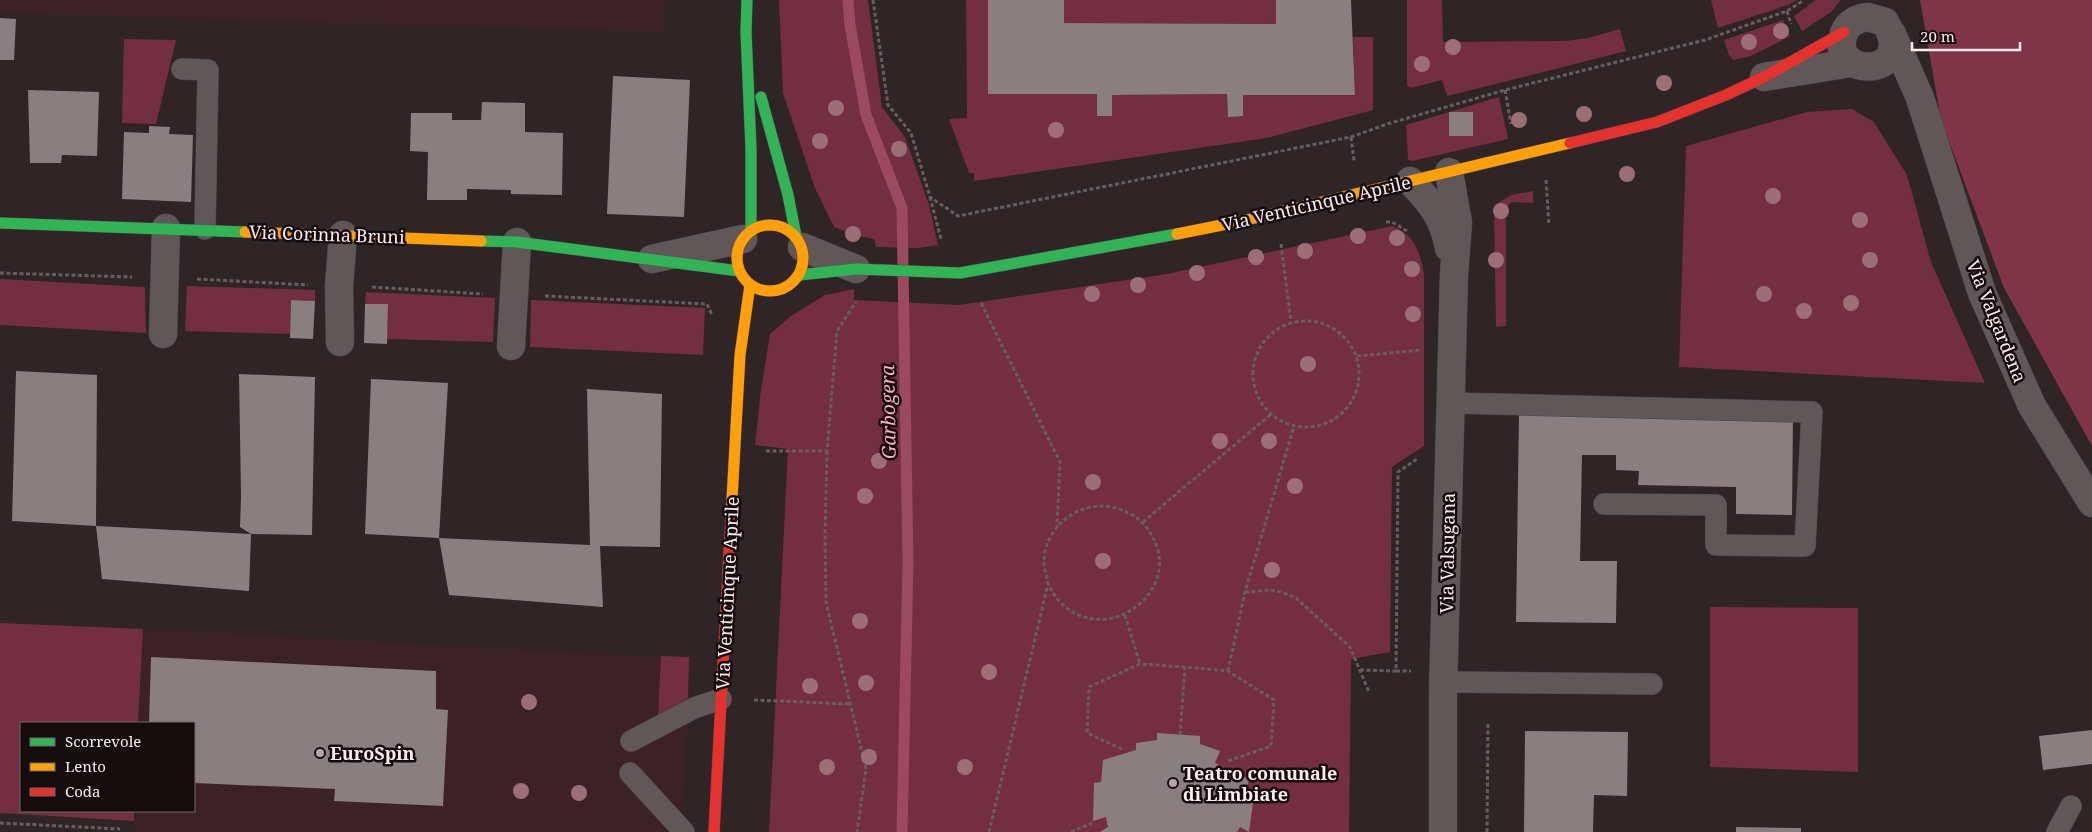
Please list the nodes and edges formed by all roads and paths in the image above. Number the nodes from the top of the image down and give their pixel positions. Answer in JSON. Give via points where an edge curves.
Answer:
{"nodes":[{"id":1,"x":747,"y":0,"type":"edge"},
{"id":2,"x":873,"y":0,"type":"edge"},
{"id":3,"x":1804,"y":0,"type":"edge"},
{"id":4,"x":1873,"y":18,"type":"edge"},
{"id":5,"x":746,"y":32,"type":"junction"},
{"id":6,"x":1863,"y":65,"type":"junction"},
{"id":7,"x":182,"y":69,"type":"dead end"},
{"id":8,"x":1764,"y":77,"type":"junction"},
{"id":9,"x":1505,"y":90,"type":"junction"},
{"id":10,"x":1920,"y":98,"type":"junction"},
{"id":11,"x":1512,"y":129,"type":"dead end"},
{"id":12,"x":1351,"y":137,"type":"junction"},
{"id":13,"x":1355,"y":167,"type":"dead end"},
{"id":14,"x":1449,"y":172,"type":"junction"},
{"id":15,"x":1546,"y":180,"type":"dead end"},
{"id":16,"x":1410,"y":181,"type":"junction"},
{"id":17,"x":930,"y":198,"type":"junction"},
{"id":18,"x":1384,"y":222,"type":"dead end"},
{"id":19,"x":0,"y":223,"type":"edge"},
{"id":20,"x":1549,"y":225,"type":"dead end"},
{"id":21,"x":166,"y":228,"type":"junction"},
{"id":22,"x":205,"y":229,"type":"junction"},
{"id":23,"x":1412,"y":234,"type":"dead end"},
{"id":24,"x":343,"y":235,"type":"junction"},
{"id":25,"x":747,"y":235,"type":"junction"},
{"id":26,"x":942,"y":241,"type":"dead end"},
{"id":27,"x":517,"y":242,"type":"junction"},
{"id":28,"x":799,"y":242,"type":"junction"},
{"id":29,"x":1281,"y":242,"type":"dead end"},
{"id":30,"x":652,"y":259,"type":"junction"},
{"id":31,"x":739,"y":270,"type":"junction"},
{"id":32,"x":0,"y":273,"type":"edge"},
{"id":33,"x":1454,"y":274,"type":"junction"},
{"id":34,"x":799,"y":275,"type":"junction"},
{"id":35,"x":133,"y":277,"type":"dead end"},
{"id":36,"x":191,"y":279,"type":"dead end"},
{"id":37,"x":859,"y":282,"type":"junction"},
{"id":38,"x":314,"y":285,"type":"dead end"},
{"id":39,"x":750,"y":285,"type":"junction"},
{"id":40,"x":371,"y":287,"type":"dead end"},
{"id":41,"x":779,"y":290,"type":"junction"},
{"id":42,"x":488,"y":294,"type":"dead end"},
{"id":43,"x":537,"y":296,"type":"dead end"},
{"id":44,"x":978,"y":298,"type":"dead end"},
{"id":45,"x":770,"y":301,"type":"dead end"},
{"id":46,"x":1291,"y":322,"type":"junction"},
{"id":47,"x":712,"y":325,"type":"dead end"},
{"id":48,"x":755,"y":326,"type":"dead end"},
{"id":49,"x":163,"y":334,"type":"dead end"},
{"id":50,"x":340,"y":342,"type":"dead end"},
{"id":51,"x":511,"y":346,"type":"dead end"},
{"id":52,"x":1429,"y":349,"type":"dead end"},
{"id":53,"x":740,"y":355,"type":"junction"},
{"id":54,"x":1356,"y":356,"type":"junction"},
{"id":55,"x":1451,"y":403,"type":"junction"},
{"id":56,"x":1270,"y":415,"type":"junction"},
{"id":57,"x":1294,"y":426,"type":"junction"},
{"id":58,"x":759,"y":451,"type":"dead end"},
{"id":59,"x":827,"y":451,"type":"junction"},
{"id":60,"x":1421,"y":456,"type":"dead end"},
{"id":61,"x":2092,"y":503,"type":"edge"},
{"id":62,"x":1604,"y":504,"type":"dead end"},
{"id":63,"x":1143,"y":522,"type":"junction"},
{"id":64,"x":1056,"y":527,"type":"junction"},
{"id":65,"x":1048,"y":584,"type":"junction"},
{"id":66,"x":1245,"y":592,"type":"junction"},
{"id":67,"x":1125,"y":615,"type":"junction"},
{"id":68,"x":1140,"y":664,"type":"junction"},
{"id":69,"x":1185,"y":668,"type":"junction"},
{"id":70,"x":1360,"y":670,"type":"junction"},
{"id":71,"x":1228,"y":671,"type":"junction"},
{"id":72,"x":1444,"y":682,"type":"junction"},
{"id":73,"x":1652,"y":684,"type":"dead end"},
{"id":74,"x":1369,"y":692,"type":"dead end"},
{"id":75,"x":721,"y":699,"type":"junction"},
{"id":76,"x":747,"y":700,"type":"dead end"},
{"id":77,"x":850,"y":704,"type":"junction"},
{"id":78,"x":1488,"y":722,"type":"dead end"},
{"id":79,"x":1180,"y":735,"type":"dead end"},
{"id":80,"x":631,"y":741,"type":"dead end"},
{"id":81,"x":1122,"y":750,"type":"dead end"},
{"id":82,"x":1228,"y":761,"type":"dead end"},
{"id":83,"x":630,"y":773,"type":"dead end"},
{"id":84,"x":2070,"y":806,"type":"dead end"},
{"id":85,"x":0,"y":823,"type":"edge"},
{"id":86,"x":1092,"y":823,"type":"dead end"},
{"id":87,"x":120,"y":829,"type":"dead end"},
{"id":88,"x":684,"y":832,"type":"edge"},
{"id":89,"x":714,"y":832,"type":"edge"},
{"id":90,"x":857,"y":832,"type":"edge"},
{"id":91,"x":989,"y":832,"type":"edge"},
{"id":92,"x":1071,"y":832,"type":"edge"},
{"id":93,"x":1443,"y":832,"type":"edge"},
{"id":94,"x":1487,"y":832,"type":"edge"},
{"id":95,"x":2057,"y":832,"type":"edge"}],
"edges":[{"from":1,"to":5,"type":"street"},
{"from":2,"to":17,"type":"path","via":[[888,105],[911,132]]},
{"from":3,"to":9,"type":"path","via":[[1787,11],[1705,40]]},
{"from":4,"to":6,"type":"street","via":[[1842,47],[1844,54]]},
{"from":4,"to":6,"type":"street","via":[[1893,42],[1888,58]]},
{"from":4,"to":8,"type":"street","name":"Via Venticinque Aprile"},
{"from":4,"to":10,"type":"street","name":"Via Valgardena"},
{"from":5,"to":25,"type":"street","via":[[751,149]]},
{"from":5,"to":28,"type":"street"},
{"from":6,"to":8,"type":"street","name":"Via Venticinque Aprile"},
{"from":6,"to":10,"type":"street"},
{"from":7,"to":22,"type":"lane","via":[[208,70]]},
{"from":8,"to":14,"type":"street","name":"Via Venticinque Aprile","via":[[1657,122]]},
{"from":9,"to":11,"type":"path"},
{"from":9,"to":12,"type":"path"},
{"from":10,"to":61,"type":"street","name":"Via Valgardena","via":[[1982,293],[2032,406]]},
{"from":12,"to":13,"type":"path"},
{"from":12,"to":17,"type":"path","via":[[958,216]]},
{"from":14,"to":16,"type":"street","name":"Via Venticinque Aprile"},
{"from":14,"to":33,"type":"street","name":"Via Valsugana","via":[[1458,223]]},
{"from":15,"to":20,"type":"path"},
{"from":16,"to":33,"type":"street","name":"Via Valsugana","via":[[1430,200],[1445,228]]},
{"from":16,"to":37,"type":"street","name":"Via Venticinque Aprile","via":[[1232,223],[1055,257],[948,273],[885,271]]},
{"from":17,"to":26,"type":"path"},
{"from":18,"to":23,"type":"path","via":[[1392,222]]},
{"from":19,"to":21,"type":"street","name":"Via Corinna Bruni","via":[[81,218]]},
{"from":21,"to":22,"type":"street","name":"Via Corinna Bruni"},
{"from":21,"to":49,"type":"street"},
{"from":22,"to":24,"type":"street","name":"Via Corinna Bruni"},
{"from":24,"to":27,"type":"street","name":"Via Corinna Bruni"},
{"from":24,"to":50,"type":"street","via":[[339,286]]},
{"from":25,"to":28,"type":"street","via":[[762,226],[775,225],[786,229]]},
{"from":25,"to":30,"type":"street","name":"Via Corinna Bruni"},
{"from":25,"to":31,"type":"street","via":[[738,249]]},
{"from":27,"to":30,"type":"street","name":"Via Corinna Bruni"},
{"from":27,"to":51,"type":"street"},
{"from":28,"to":34,"type":"street","via":[[803,266]]},
{"from":28,"to":37,"type":"street","name":"Via Venticinque Aprile"},
{"from":29,"to":46,"type":"path"},
{"from":30,"to":31,"type":"street","name":"Via Corinna Bruni"},
{"from":31,"to":39,"type":"street"},
{"from":32,"to":35,"type":"path"},
{"from":33,"to":55,"type":"street","name":"Via Valsugana"},
{"from":34,"to":37,"type":"street","name":"Via Venticinque Aprile"},
{"from":34,"to":41,"type":"street","via":[[791,285]]},
{"from":36,"to":38,"type":"path"},
{"from":37,"to":59,"type":"path","via":[[837,331]]},
{"from":39,"to":41,"type":"street","via":[[764,291]]},
{"from":39,"to":53,"type":"street","name":"Via Venticinque Aprile"},
{"from":40,"to":42,"type":"path"},
{"from":41,"to":45,"type":"street"},
{"from":43,"to":47,"type":"path","via":[[707,304]]},
{"from":44,"to":64,"type":"path","via":[[1058,455]]},
{"from":46,"to":54,"type":"path","via":[[1310,320],[1328,324],[1344,335]]},
{"from":46,"to":56,"type":"path","via":[[1274,330],[1255,357],[1252,376],[1256,394]]},
{"from":48,"to":53,"type":"street","name":"Via Venticinque Aprile"},
{"from":52,"to":54,"type":"path"},
{"from":53,"to":75,"type":"street","name":"Via Venticinque Aprile"},
{"from":54,"to":57,"type":"path","via":[[1360,368],[1358,387],[1346,411],[1330,422],[1312,427]]},
{"from":55,"to":62,"type":"lane","via":[[1812,412],[1805,546],[1716,545],[1716,505]]},
{"from":55,"to":72,"type":"street","name":"Via Valsugana"},
{"from":56,"to":57,"type":"path"},
{"from":56,"to":63,"type":"path"},
{"from":57,"to":66,"type":"path"},
{"from":58,"to":59,"type":"path"},
{"from":59,"to":77,"type":"path","via":[[826,602]]},
{"from":60,"to":70,"type":"path","via":[[1398,472],[1396,671]]},
{"from":63,"to":64,"type":"path","via":[[1127,511],[1089,506],[1071,514]]},
{"from":63,"to":67,"type":"path","via":[[1159,555],[1158,573],[1152,591]]},
{"from":64,"to":65,"type":"path","via":[[1047,544],[1044,564]]},
{"from":65,"to":67,"type":"path","via":[[1057,600],[1071,611],[1107,620]]},
{"from":65,"to":91,"type":"path"},
{"from":66,"to":70,"type":"path","via":[[1275,591],[1296,598],[1350,646]]},
{"from":66,"to":71,"type":"path"},
{"from":67,"to":68,"type":"path"},
{"from":68,"to":69,"type":"path"},
{"from":68,"to":81,"type":"path","via":[[1089,686],[1087,733]]},
{"from":69,"to":71,"type":"path"},
{"from":69,"to":79,"type":"path"},
{"from":70,"to":74,"type":"path"},
{"from":71,"to":82,"type":"path","via":[[1274,700],[1271,746]]},
{"from":72,"to":73,"type":"lane"},
{"from":72,"to":93,"type":"street","name":"Via Valsugana"},
{"from":75,"to":80,"type":"lane","via":[[691,710]]},
{"from":75,"to":89,"type":"street","name":"Via Venticinque Aprile"},
{"from":76,"to":77,"type":"path"},
{"from":77,"to":90,"type":"path","via":[[866,768]]},
{"from":78,"to":94,"type":"path"},
{"from":83,"to":88,"type":"lane"},
{"from":84,"to":95,"type":"lane"},
{"from":85,"to":87,"type":"path"},
{"from":86,"to":92,"type":"path"}]}
